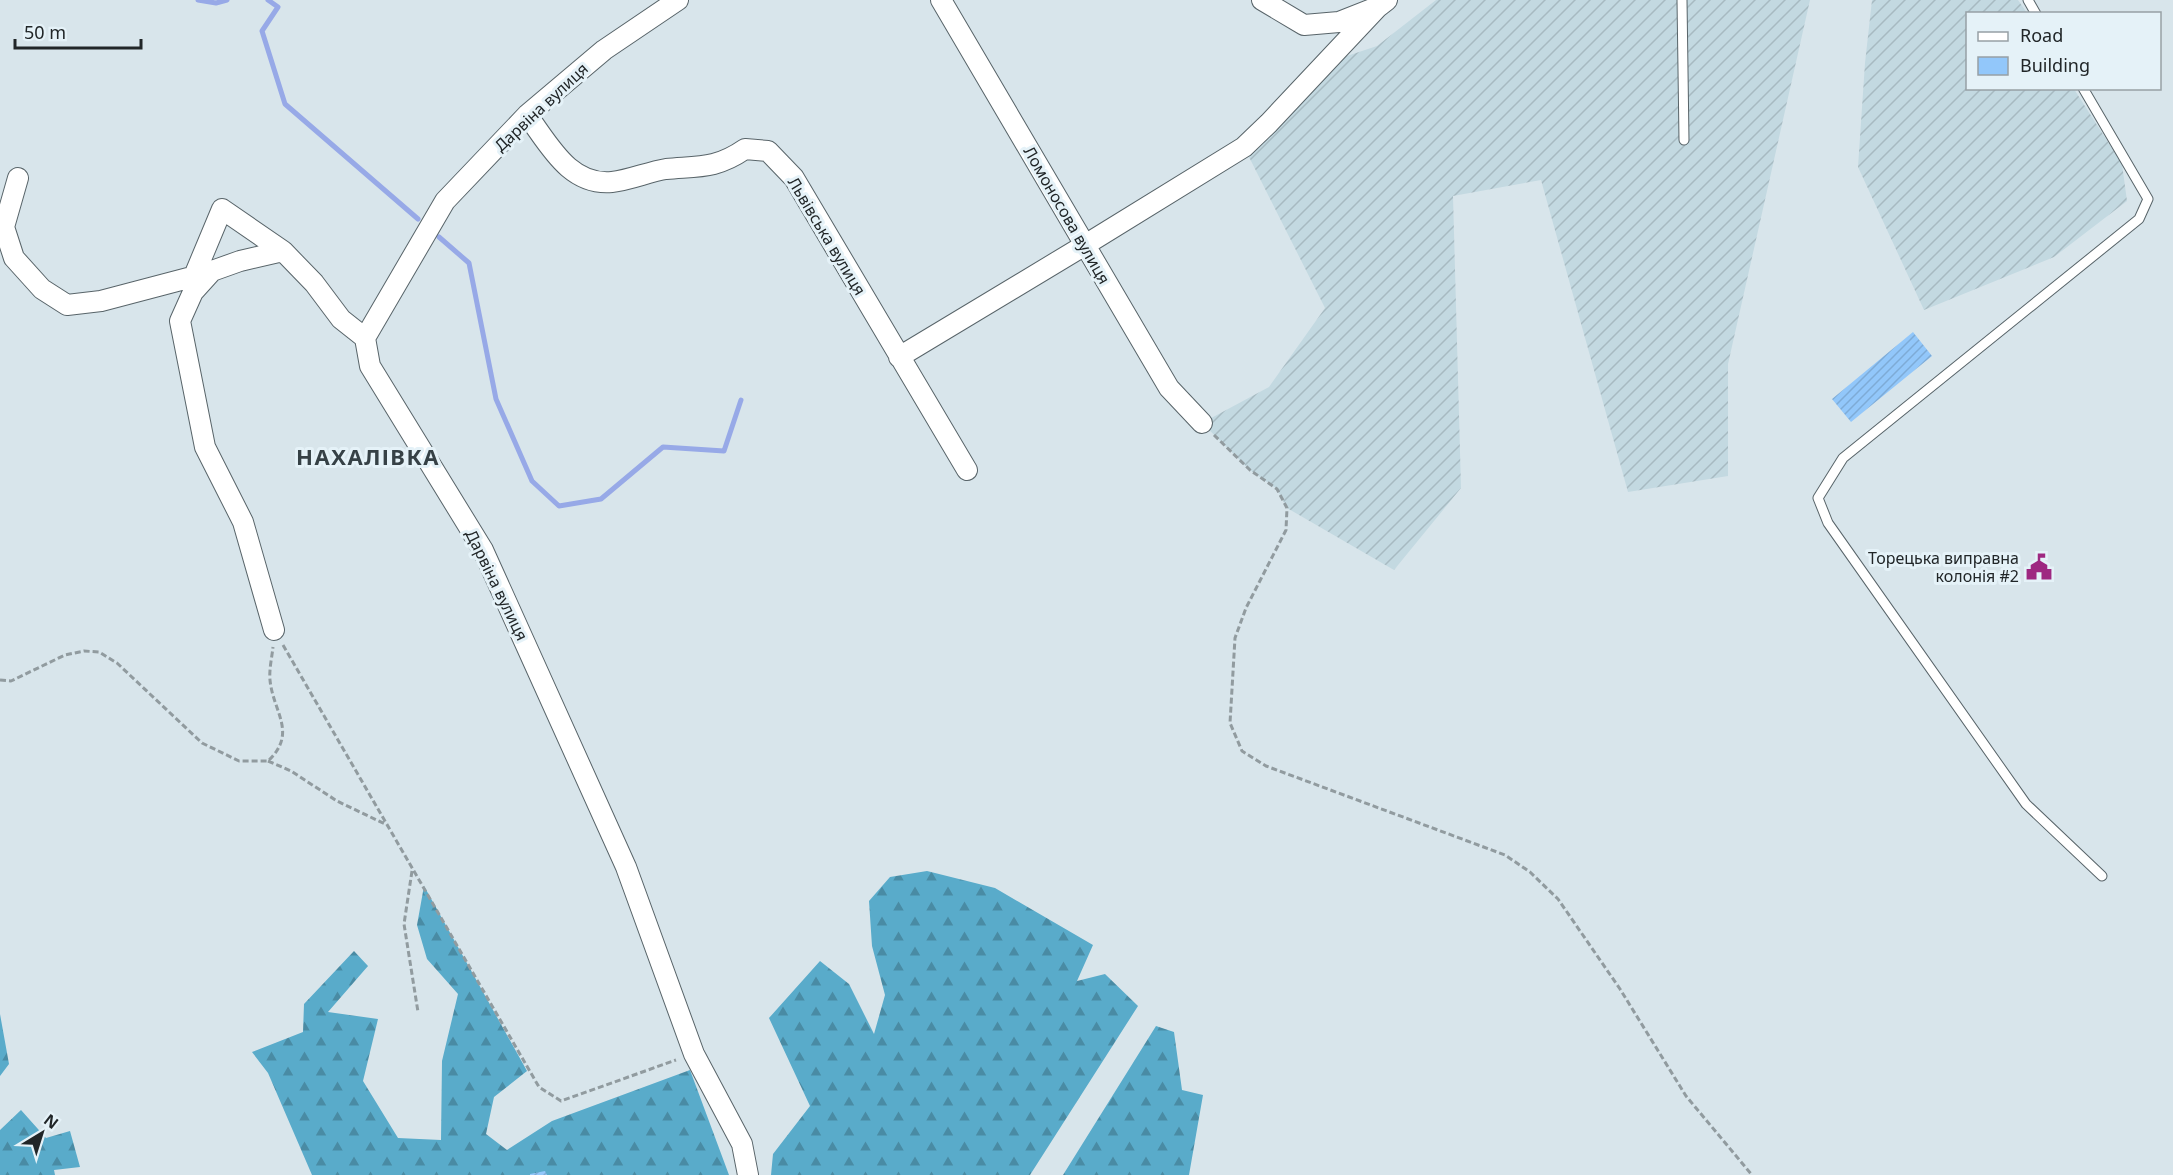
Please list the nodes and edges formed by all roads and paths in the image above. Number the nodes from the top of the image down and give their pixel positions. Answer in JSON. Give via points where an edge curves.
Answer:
{"nodes":[{"id":1,"x":678,"y":0,"type":"edge"},
{"id":2,"x":941,"y":0,"type":"edge"},
{"id":3,"x":1262,"y":0,"type":"edge"},
{"id":4,"x":1682,"y":0,"type":"edge"},
{"id":5,"x":1382,"y":3,"type":"edge"},
{"id":6,"x":2084,"y":90,"type":"edge"},
{"id":7,"x":527,"y":115,"type":"junction"},
{"id":8,"x":1684,"y":140,"type":"dead end"},
{"id":9,"x":18,"y":178,"type":"dead end"},
{"id":10,"x":1085,"y":245,"type":"junction"},
{"id":11,"x":283,"y":251,"type":"junction"},
{"id":12,"x":203,"y":274,"type":"junction"},
{"id":13,"x":365,"y":338,"type":"junction"},
{"id":14,"x":898,"y":357,"type":"junction"},
{"id":15,"x":1202,"y":423,"type":"joint"},
{"id":16,"x":967,"y":470,"type":"dead end"},
{"id":17,"x":274,"y":630,"type":"junction"},
{"id":18,"x":0,"y":680,"type":"edge"},
{"id":19,"x":268,"y":761,"type":"junction"},
{"id":20,"x":386,"y":825,"type":"junction"},
{"id":21,"x":412,"y":869,"type":"junction"},
{"id":22,"x":2102,"y":876,"type":"dead end"},
{"id":23,"x":418,"y":1012,"type":"dead end"},
{"id":24,"x":694,"y":1054,"type":"junction"},
{"id":25,"x":747,"y":1175,"type":"edge"},
{"id":26,"x":1752,"y":1175,"type":"edge"}],
"edges":[{"from":1,"to":7,"type":"street","name":"Дарвіна вулиця","via":[[604,50]]},
{"from":2,"to":10,"type":"street","name":"Ломоносова вулиця"},
{"from":3,"to":5,"type":"street","via":[[1304,25],[1339,22]]},
{"from":4,"to":8,"type":"lane"},
{"from":5,"to":10,"type":"street","via":[[1244,147]]},
{"from":6,"to":22,"type":"lane","via":[[2148,200],[2139,219],[1843,458],[1818,498],[1828,522],[2026,804]]},
{"from":7,"to":13,"type":"street","name":"Дарвіна вулиця","via":[[446,201]]},
{"from":7,"to":14,"type":"street","name":"Львівська вулиця","via":[[566,168],[590,181],[612,182],[665,170],[697,168],[728,160],[745,149],[768,151],[794,178]]},
{"from":9,"to":12,"type":"street","via":[[4,227],[14,258],[42,289],[67,305],[101,301]]},
{"from":10,"to":14,"type":"street"},
{"from":10,"to":15,"type":"street","name":"Ломоносова вулиця","via":[[1169,388]]},
{"from":11,"to":12,"type":"street"},
{"from":11,"to":12,"type":"street","via":[[222,209]]},
{"from":11,"to":13,"type":"street","via":[[341,319]]},
{"from":12,"to":17,"type":"street","via":[[180,321],[205,447],[243,522]]},
{"from":13,"to":24,"type":"street","name":"Дарвіна вулиця","via":[[370,366],[483,550],[626,867]]},
{"from":14,"to":16,"type":"street","name":"Львівська вулиця"},
{"from":15,"to":26,"type":"path","via":[[1250,470],[1277,489],[1287,508],[1286,530],[1245,608],[1235,638],[1230,723],[1242,751],[1266,766],[1505,855],[1530,872],[1558,899],[1686,1096]]},
{"from":17,"to":19,"type":"path","via":[[270,679],[283,731],[279,751]]},
{"from":17,"to":20,"type":"path"},
{"from":18,"to":19,"type":"path","via":[[11,681],[65,655],[99,652],[117,663],[202,744],[239,761]]},
{"from":19,"to":20,"type":"path"},
{"from":20,"to":21,"type":"path"},
{"from":21,"to":23,"type":"path","via":[[404,924]]},
{"from":21,"to":24,"type":"path","via":[[539,1087],[561,1101]]},
{"from":24,"to":25,"type":"street","name":"Дарвіна вулиця","via":[[742,1144]]}]}
